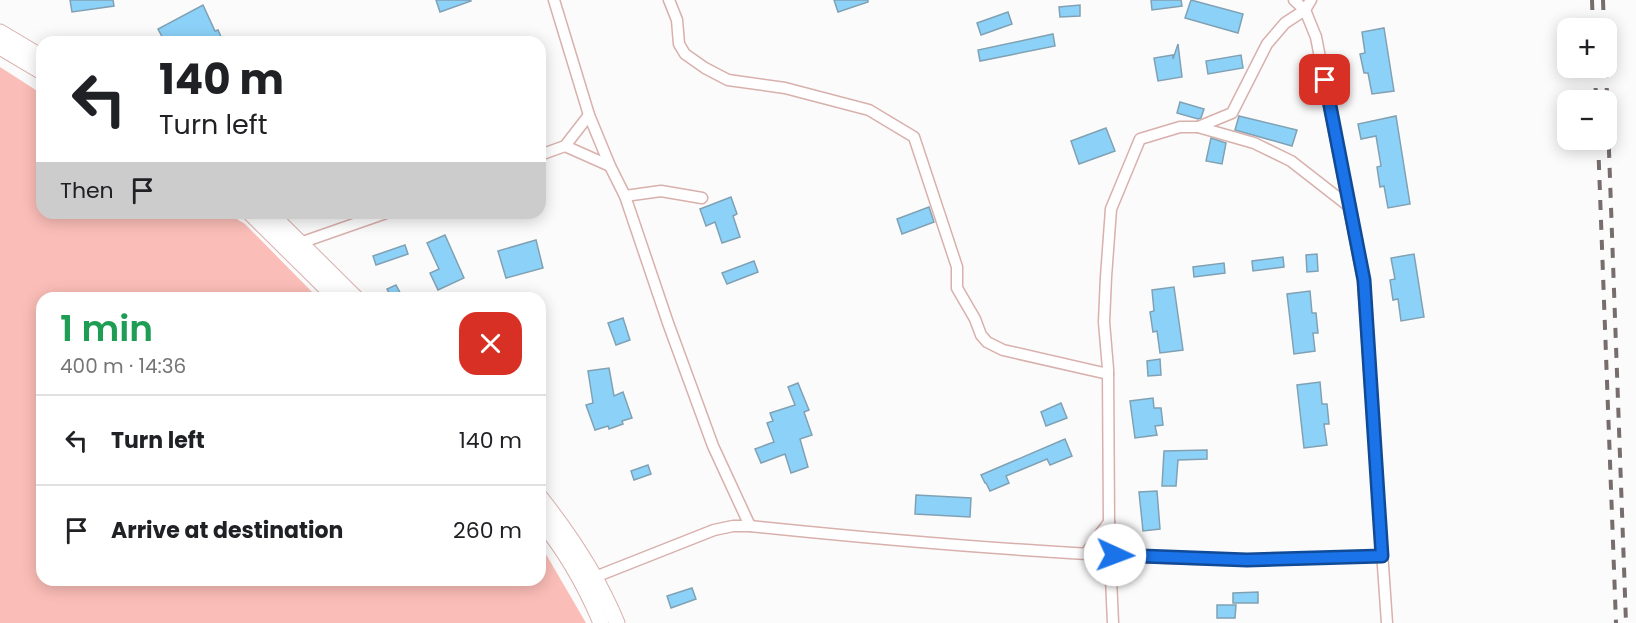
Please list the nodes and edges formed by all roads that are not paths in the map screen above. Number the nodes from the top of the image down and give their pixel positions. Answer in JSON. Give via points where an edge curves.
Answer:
{"nodes":[{"id":1,"x":554,"y":0,"type":"edge"},
{"id":2,"x":669,"y":0,"type":"edge"},
{"id":3,"x":1294,"y":0,"type":"edge"},
{"id":4,"x":1308,"y":5,"type":"edge"},
{"id":5,"x":0,"y":32,"type":"edge"},
{"id":6,"x":0,"y":47,"type":"edge"},
{"id":7,"x":36,"y":53,"type":"edge"},
{"id":8,"x":36,"y":68,"type":"edge"},
{"id":9,"x":589,"y":115,"type":"junction"},
{"id":10,"x":1198,"y":127,"type":"junction"},
{"id":11,"x":565,"y":146,"type":"junction"},
{"id":12,"x":546,"y":153,"type":"edge"},
{"id":13,"x":610,"y":166,"type":"junction"},
{"id":14,"x":625,"y":196,"type":"junction"},
{"id":15,"x":702,"y":198,"type":"dead end"},
{"id":16,"x":1350,"y":207,"type":"junction"},
{"id":17,"x":256,"y":219,"type":"edge"},
{"id":18,"x":276,"y":219,"type":"edge"},
{"id":19,"x":369,"y":219,"type":"edge"},
{"id":20,"x":300,"y":243,"type":"junction"},
{"id":21,"x":330,"y":292,"type":"edge"},
{"id":22,"x":350,"y":292,"type":"edge"},
{"id":23,"x":1108,"y":374,"type":"junction"},
{"id":24,"x":546,"y":504,"type":"edge"},
{"id":25,"x":1109,"y":522,"type":"junction"},
{"id":26,"x":750,"y":526,"type":"junction"},
{"id":27,"x":546,"y":529,"type":"edge"},
{"id":28,"x":1086,"y":553,"type":"junction"},
{"id":29,"x":1113,"y":555,"type":"junction"},
{"id":30,"x":1382,"y":556,"type":"junction"},
{"id":31,"x":595,"y":577,"type":"junction"},
{"id":32,"x":601,"y":623,"type":"edge"},
{"id":33,"x":617,"y":623,"type":"edge"},
{"id":34,"x":1113,"y":623,"type":"edge"},
{"id":35,"x":1387,"y":623,"type":"edge"}],
"edges":[{"from":1,"to":9,"type":"street"},
{"from":2,"to":23,"type":"street","via":[[685,54],[705,68],[728,80],[785,88],[869,110],[914,137],[957,267],[957,288],[981,335],[1003,350]]},
{"from":3,"to":4,"type":"street"},
{"from":4,"to":10,"type":"street","via":[[1285,23],[1268,44],[1232,113]]},
{"from":4,"to":16,"type":"street"},
{"from":5,"to":7,"type":"main road"},
{"from":6,"to":8,"type":"main road"},
{"from":9,"to":11,"type":"street"},
{"from":9,"to":13,"type":"street"},
{"from":10,"to":16,"type":"street","via":[[1254,143],[1291,161]]},
{"from":10,"to":23,"type":"street","via":[[1180,127],[1140,140],[1111,209],[1104,322]]},
{"from":11,"to":12,"type":"street"},
{"from":11,"to":13,"type":"street"},
{"from":13,"to":14,"type":"street"},
{"from":14,"to":15,"type":"street","via":[[661,191]]},
{"from":14,"to":26,"type":"street","via":[[713,446]]},
{"from":16,"to":30,"type":"street","via":[[1364,280]]},
{"from":17,"to":21,"type":"main road"},
{"from":18,"to":20,"type":"main road"},
{"from":19,"to":20,"type":"street"},
{"from":20,"to":22,"type":"main road"},
{"from":23,"to":25,"type":"street"},
{"from":24,"to":31,"type":"main road"},
{"from":25,"to":28,"type":"street"},
{"from":25,"to":29,"type":"street"},
{"from":26,"to":28,"type":"street","via":[[883,540]]},
{"from":26,"to":31,"type":"street","via":[[714,530]]},
{"from":27,"to":32,"type":"main road","via":[[571,565]]},
{"from":28,"to":29,"type":"street"},
{"from":29,"to":30,"type":"street","via":[[1247,560]]},
{"from":29,"to":34,"type":"street"},
{"from":30,"to":35,"type":"street"},
{"from":31,"to":33,"type":"main road"}]}
